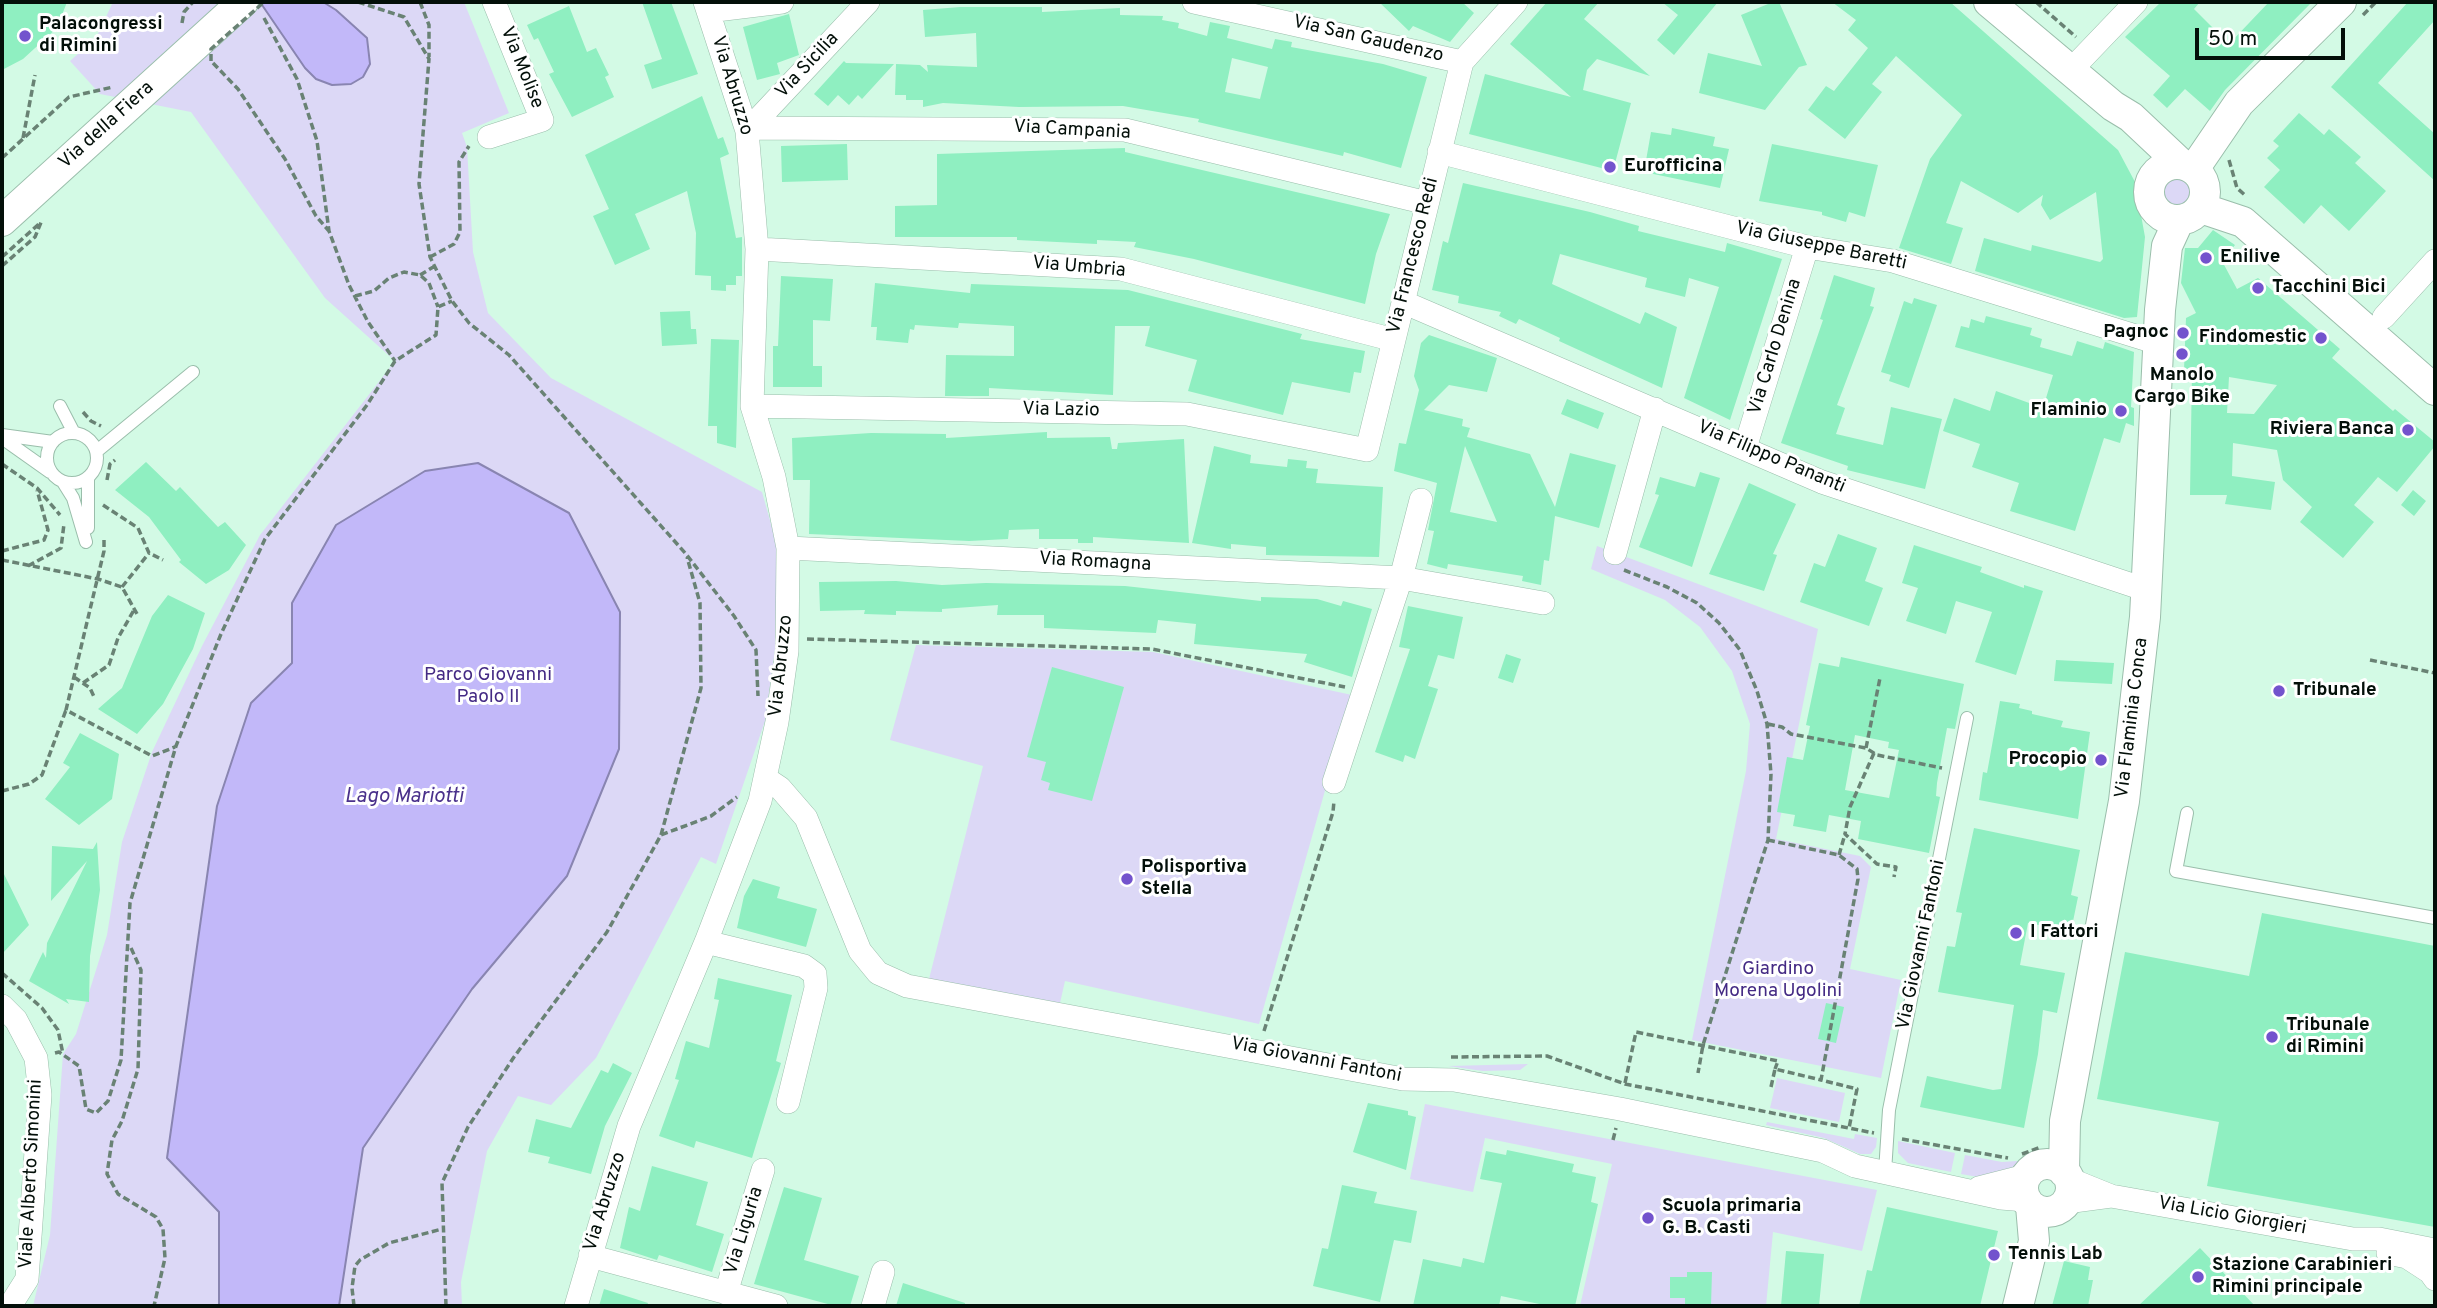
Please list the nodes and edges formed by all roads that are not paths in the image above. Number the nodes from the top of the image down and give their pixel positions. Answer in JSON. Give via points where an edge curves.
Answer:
{"nodes":[{"id":1,"x":494,"y":2,"type":"edge"},
{"id":2,"x":782,"y":2,"type":"edge"},
{"id":3,"x":868,"y":2,"type":"edge"},
{"id":4,"x":1194,"y":2,"type":"edge"},
{"id":5,"x":1253,"y":2,"type":"edge"},
{"id":6,"x":1989,"y":2,"type":"edge"},
{"id":7,"x":2136,"y":2,"type":"edge"},
{"id":8,"x":2341,"y":2,"type":"edge"},
{"id":9,"x":1507,"y":5,"type":"edge"},
{"id":10,"x":706,"y":6,"type":"edge"},
{"id":11,"x":253,"y":10,"type":"edge"},
{"id":12,"x":1271,"y":18,"type":"junction"},
{"id":13,"x":2080,"y":61,"type":"junction"},
{"id":14,"x":1462,"y":62,"type":"junction"},
{"id":15,"x":2113,"y":106,"type":"junction"},
{"id":16,"x":748,"y":129,"type":"junction"},
{"id":17,"x":489,"y":137,"type":"road end"},
{"id":18,"x":1439,"y":152,"type":"junction"},
{"id":19,"x":2188,"y":167,"type":"junction"},
{"id":20,"x":2150,"y":188,"type":"junction"},
{"id":21,"x":1427,"y":203,"type":"junction"},
{"id":22,"x":2190,"y":214,"type":"junction"},
{"id":23,"x":2,"y":221,"type":"edge"},
{"id":24,"x":1807,"y":247,"type":"junction"},
{"id":25,"x":757,"y":249,"type":"junction"},
{"id":26,"x":2435,"y":261,"type":"edge"},
{"id":27,"x":1404,"y":302,"type":"junction"},
{"id":28,"x":2160,"y":310,"type":"junction"},
{"id":29,"x":2384,"y":317,"type":"dead end"},
{"id":30,"x":1394,"y":340,"type":"junction"},
{"id":31,"x":2158,"y":343,"type":"junction"},
{"id":32,"x":193,"y":372,"type":"dead end"},
{"id":33,"x":2435,"y":390,"type":"edge"},
{"id":34,"x":752,"y":406,"type":"junction"},
{"id":35,"x":1655,"y":409,"type":"junction"},
{"id":36,"x":63,"y":436,"type":"junction"},
{"id":37,"x":2,"y":437,"type":"edge"},
{"id":38,"x":1745,"y":448,"type":"junction"},
{"id":39,"x":1367,"y":450,"type":"joint"},
{"id":40,"x":97,"y":451,"type":"junction"},
{"id":41,"x":50,"y":472,"type":"junction"},
{"id":42,"x":88,"y":478,"type":"junction"},
{"id":43,"x":63,"y":482,"type":"junction"},
{"id":44,"x":1421,"y":500,"type":"dead end"},
{"id":45,"x":788,"y":548,"type":"junction"},
{"id":46,"x":1615,"y":553,"type":"road end"},
{"id":47,"x":1401,"y":578,"type":"junction"},
{"id":48,"x":2147,"y":590,"type":"junction"},
{"id":49,"x":1543,"y":603,"type":"dead end"},
{"id":50,"x":1967,"y":718,"type":"dead end"},
{"id":51,"x":1334,"y":782,"type":"road end"},
{"id":52,"x":755,"y":790,"type":"junction"},
{"id":53,"x":2187,"y":813,"type":"dead end"},
{"id":54,"x":2435,"y":918,"type":"edge"},
{"id":55,"x":706,"y":942,"type":"junction"},
{"id":56,"x":2,"y":1006,"type":"edge"},
{"id":57,"x":788,"y":1102,"type":"dead end"},
{"id":58,"x":763,"y":1170,"type":"dead end"},
{"id":59,"x":1885,"y":1172,"type":"junction"},
{"id":60,"x":2047,"y":1184,"type":"junction"},
{"id":61,"x":2353,"y":1239,"type":"junction"},
{"id":62,"x":2435,"y":1250,"type":"edge"},
{"id":63,"x":590,"y":1255,"type":"junction"},
{"id":64,"x":883,"y":1272,"type":"dead end"},
{"id":65,"x":2435,"y":1279,"type":"edge"},
{"id":66,"x":726,"y":1293,"type":"junction"},
{"id":67,"x":10,"y":1306,"type":"edge"},
{"id":68,"x":576,"y":1306,"type":"edge"},
{"id":69,"x":776,"y":1306,"type":"edge"},
{"id":70,"x":873,"y":1306,"type":"edge"},
{"id":71,"x":2018,"y":1306,"type":"edge"}],
"edges":[{"from":1,"to":17,"type":"street","name":"Via Molise","via":[[542,120]]},
{"from":2,"to":10,"type":"street"},
{"from":3,"to":16,"type":"street","name":"Via Sicilia"},
{"from":4,"to":12,"type":"street","name":"Via San Gaudenzo"},
{"from":5,"to":12,"type":"street"},
{"from":6,"to":13,"type":"street"},
{"from":7,"to":13,"type":"street"},
{"from":8,"to":19,"type":"street","via":[[2239,103]]},
{"from":9,"to":14,"type":"street","name":"Via San Gaudenzo"},
{"from":10,"to":16,"type":"street","name":"Via Abruzzo"},
{"from":11,"to":23,"type":"street","name":"Via della Fiera","via":[[196,45]]},
{"from":12,"to":14,"type":"street","name":"Via San Gaudenzo"},
{"from":13,"to":15,"type":"street"},
{"from":14,"to":18,"type":"street","name":"Via Francesco Redi"},
{"from":15,"to":19,"type":"street"},
{"from":15,"to":20,"type":"street","via":[[2115,124],[2149,168]]},
{"from":16,"to":21,"type":"street","name":"Via Campania","via":[[1125,130]]},
{"from":16,"to":25,"type":"street","name":"Via Abruzzo"},
{"from":18,"to":21,"type":"street","name":"Via Francesco Redi"},
{"from":18,"to":24,"type":"street","name":"Via Giuseppe Baretti"},
{"from":19,"to":20,"type":"street","via":[[2159,171]]},
{"from":19,"to":22,"type":"street","via":[[2205,187]]},
{"from":20,"to":22,"type":"street","via":[[2151,201],[2162,215]]},
{"from":20,"to":28,"type":"street","name":"Via Flaminia Conca","via":[[2152,261]]},
{"from":21,"to":27,"type":"street","name":"Via Francesco Redi"},
{"from":22,"to":28,"type":"street","name":"Via Flaminia Conca","via":[[2166,246]]},
{"from":22,"to":33,"type":"street","via":[[2243,222]]},
{"from":24,"to":31,"type":"street","name":"Via Giuseppe Baretti","via":[[1893,261]]},
{"from":24,"to":38,"type":"street","name":"Via Carlo Denina"},
{"from":25,"to":30,"type":"street","name":"Via Umbria","via":[[1121,269]]},
{"from":25,"to":34,"type":"street","name":"Via Abruzzo"},
{"from":26,"to":29,"type":"street"},
{"from":27,"to":30,"type":"street","name":"Via Francesco Redi"},
{"from":27,"to":35,"type":"street","name":"Via Filippo Pananti"},
{"from":28,"to":31,"type":"street","name":"Via Flaminia Conca"},
{"from":30,"to":39,"type":"street","name":"Via Francesco Redi"},
{"from":31,"to":48,"type":"street","name":"Via Flaminia Conca"},
{"from":32,"to":40,"type":"lane"},
{"from":34,"to":39,"type":"street","name":"Via Lazio","via":[[1187,414]]},
{"from":34,"to":45,"type":"street","name":"Via Abruzzo","via":[[774,477]]},
{"from":35,"to":38,"type":"street","name":"Via Filippo Pananti"},
{"from":35,"to":46,"type":"street"},
{"from":36,"to":37,"type":"lane"},
{"from":36,"to":40,"type":"lane","via":[[88,438]]},
{"from":36,"to":41,"type":"lane","via":[[47,456]]},
{"from":37,"to":41,"type":"lane"},
{"from":38,"to":48,"type":"street","name":"Via Filippo Pananti","via":[[1822,482]]},
{"from":40,"to":42,"type":"lane","via":[[97,466]]},
{"from":41,"to":43,"type":"lane"},
{"from":42,"to":43,"type":"lane"},
{"from":42,"to":43,"type":"lane","via":[[86,542],[73,498]]},
{"from":44,"to":47,"type":"street"},
{"from":45,"to":47,"type":"street","name":"Via Romagna"},
{"from":45,"to":52,"type":"street","name":"Via Abruzzo","via":[[788,639],[777,722]]},
{"from":47,"to":49,"type":"street","name":"Via Romagna"},
{"from":47,"to":51,"type":"street"},
{"from":48,"to":60,"type":"street","name":"Via Flaminia Conca","via":[[2124,801],[2065,1121]]},
{"from":50,"to":59,"type":"lane","name":"Via Giovanni Fantoni","via":[[1889,1110]]},
{"from":52,"to":55,"type":"street","name":"Via Abruzzo"},
{"from":52,"to":59,"type":"street","name":"Via Giovanni Fantoni","via":[[790,819],[821,854],[860,951],[878,972],[907,986],[1403,1079],[1454,1080],[1620,1109],[1823,1151],[1855,1166]]},
{"from":53,"to":54,"type":"lane","via":[[2176,871]]},
{"from":55,"to":57,"type":"street","via":[[804,966],[815,974],[816,988]]},
{"from":55,"to":63,"type":"street","name":"Via Abruzzo","via":[[629,1126]]},
{"from":56,"to":67,"type":"street","name":"Viale Alberto Simonini","via":[[16,1020],[36,1058],[40,1095],[27,1279]]},
{"from":58,"to":66,"type":"street","name":"Via Liguria"},
{"from":59,"to":60,"type":"street","name":"Via Giovanni Fantoni","via":[[1970,1189]]},
{"from":60,"to":61,"type":"street","name":"Via Licio Giorgieri"},
{"from":60,"to":71,"type":"street"},
{"from":61,"to":62,"type":"street","name":"Via Licio Giorgieri"},
{"from":61,"to":65,"type":"street","name":"Via Licio Giorgieri","via":[[2407,1256]]},
{"from":63,"to":66,"type":"street"},
{"from":63,"to":68,"type":"street","name":"Via Abruzzo"},
{"from":64,"to":70,"type":"street"},
{"from":66,"to":69,"type":"street"}]}
